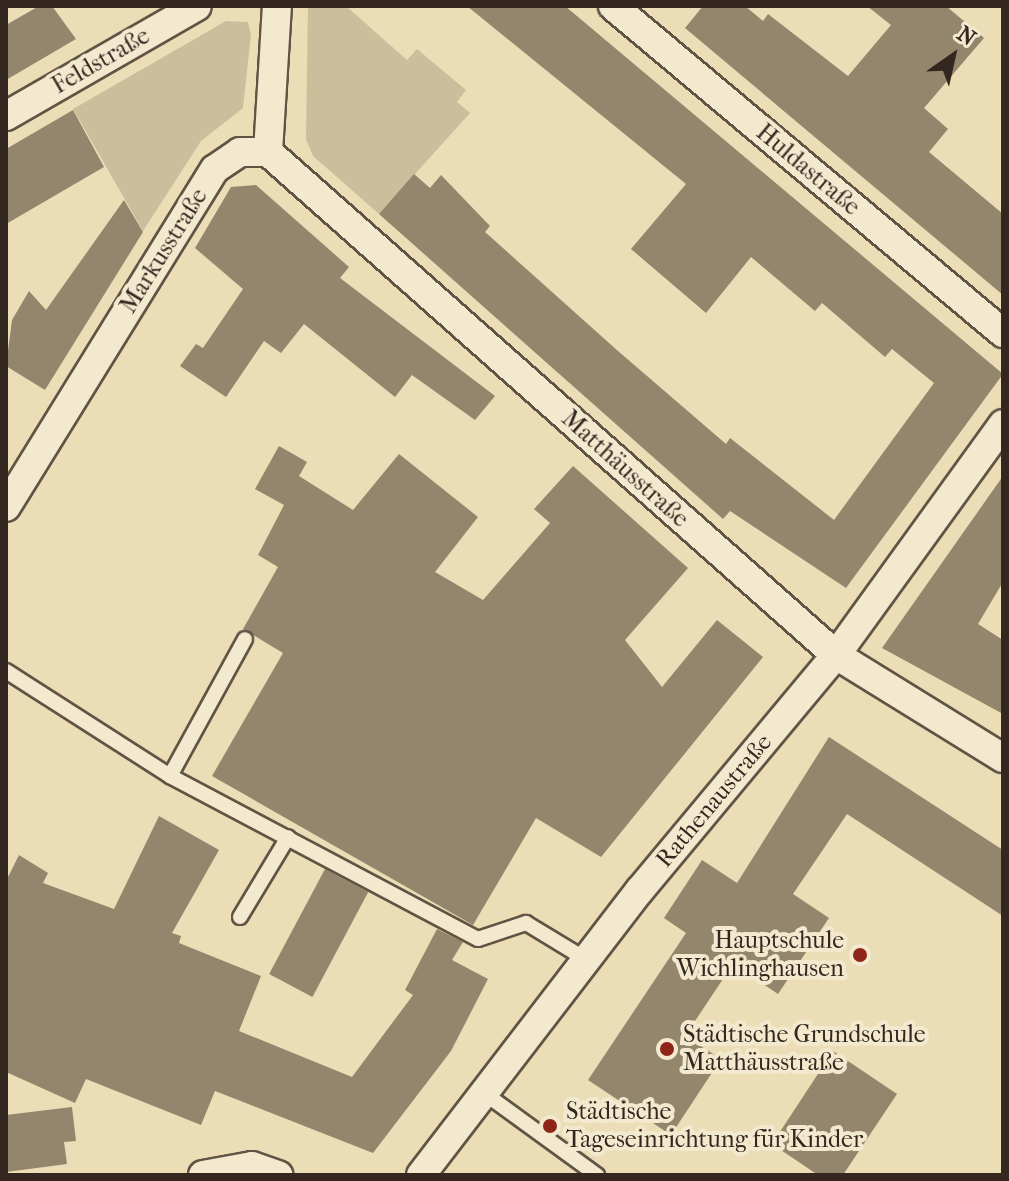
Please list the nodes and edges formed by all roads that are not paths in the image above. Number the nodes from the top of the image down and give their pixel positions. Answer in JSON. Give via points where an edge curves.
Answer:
{"nodes":[{"id":1,"x":197,"y":6,"type":"edge"},
{"id":2,"x":277,"y":6,"type":"edge"},
{"id":3,"x":613,"y":6,"type":"edge"},
{"id":4,"x":6,"y":116,"type":"edge"},
{"id":5,"x":268,"y":152,"type":"junction"},
{"id":6,"x":1003,"y":333,"type":"edge"},
{"id":7,"x":1003,"y":424,"type":"edge"},
{"id":8,"x":6,"y":507,"type":"edge"},
{"id":9,"x":245,"y":639,"type":"dead end"},
{"id":10,"x":836,"y":655,"type":"junction"},
{"id":11,"x":6,"y":671,"type":"edge"},
{"id":12,"x":1003,"y":758,"type":"edge"},
{"id":13,"x":170,"y":776,"type":"junction"},
{"id":14,"x":288,"y":837,"type":"junction"},
{"id":15,"x":240,"y":917,"type":"dead end"},
{"id":16,"x":587,"y":960,"type":"junction"},
{"id":17,"x":484,"y":1093,"type":"junction"},
{"id":18,"x":203,"y":1175,"type":"edge"},
{"id":19,"x":278,"y":1175,"type":"edge"},
{"id":20,"x":421,"y":1175,"type":"edge"},
{"id":21,"x":597,"y":1175,"type":"edge"}],
"edges":[{"from":1,"to":4,"type":"street","name":"Feldstraße"},
{"from":2,"to":5,"type":"street"},
{"from":3,"to":6,"type":"street","name":"Huldastraße"},
{"from":5,"to":8,"type":"street","name":"Markusstraße","via":[[240,152],[215,169]]},
{"from":5,"to":10,"type":"street","name":"Matthäusstraße"},
{"from":7,"to":10,"type":"street","name":"Rathenaustraße"},
{"from":9,"to":13,"type":"lane"},
{"from":10,"to":12,"type":"street","name":"Matthäusstraße"},
{"from":10,"to":16,"type":"street","name":"Rathenaustraße"},
{"from":11,"to":13,"type":"lane"},
{"from":13,"to":14,"type":"lane"},
{"from":14,"to":15,"type":"lane"},
{"from":14,"to":16,"type":"lane","via":[[478,939],[526,923]]},
{"from":16,"to":17,"type":"street","name":"Rathenaustraße"},
{"from":17,"to":20,"type":"street","name":"Rathenaustraße"},
{"from":17,"to":21,"type":"lane"},
{"from":18,"to":19,"type":"street","via":[[252,1166]]}]}
